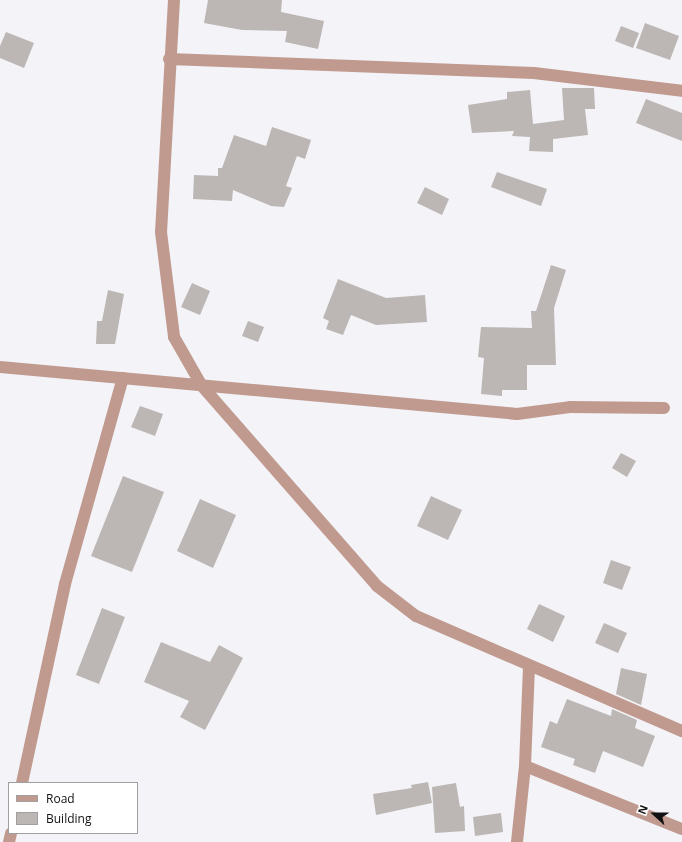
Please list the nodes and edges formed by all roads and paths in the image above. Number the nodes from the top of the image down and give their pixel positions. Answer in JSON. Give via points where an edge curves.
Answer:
{"nodes":[{"id":1,"x":174,"y":0,"type":"edge"},
{"id":2,"x":169,"y":59,"type":"junction"},
{"id":3,"x":682,"y":91,"type":"edge"},
{"id":4,"x":0,"y":367,"type":"edge"},
{"id":5,"x":123,"y":378,"type":"junction"},
{"id":6,"x":202,"y":386,"type":"junction"},
{"id":7,"x":664,"y":408,"type":"dead end"},
{"id":8,"x":529,"y":666,"type":"junction"},
{"id":9,"x":682,"y":731,"type":"edge"},
{"id":10,"x":526,"y":766,"type":"junction"},
{"id":11,"x":22,"y":782,"type":"edge"},
{"id":12,"x":682,"y":830,"type":"edge"},
{"id":13,"x":516,"y":842,"type":"edge"}],
"edges":[{"from":1,"to":2,"type":"street"},
{"from":2,"to":3,"type":"street","via":[[534,73]]},
{"from":2,"to":6,"type":"street","via":[[161,232],[174,337]]},
{"from":4,"to":5,"type":"street"},
{"from":5,"to":6,"type":"street"},
{"from":5,"to":11,"type":"street","via":[[65,584]]},
{"from":6,"to":7,"type":"street","via":[[517,414],[570,406]]},
{"from":6,"to":8,"type":"street","via":[[377,586],[416,616]]},
{"from":8,"to":9,"type":"street"},
{"from":8,"to":10,"type":"street"},
{"from":10,"to":12,"type":"street"},
{"from":10,"to":13,"type":"street"}]}
